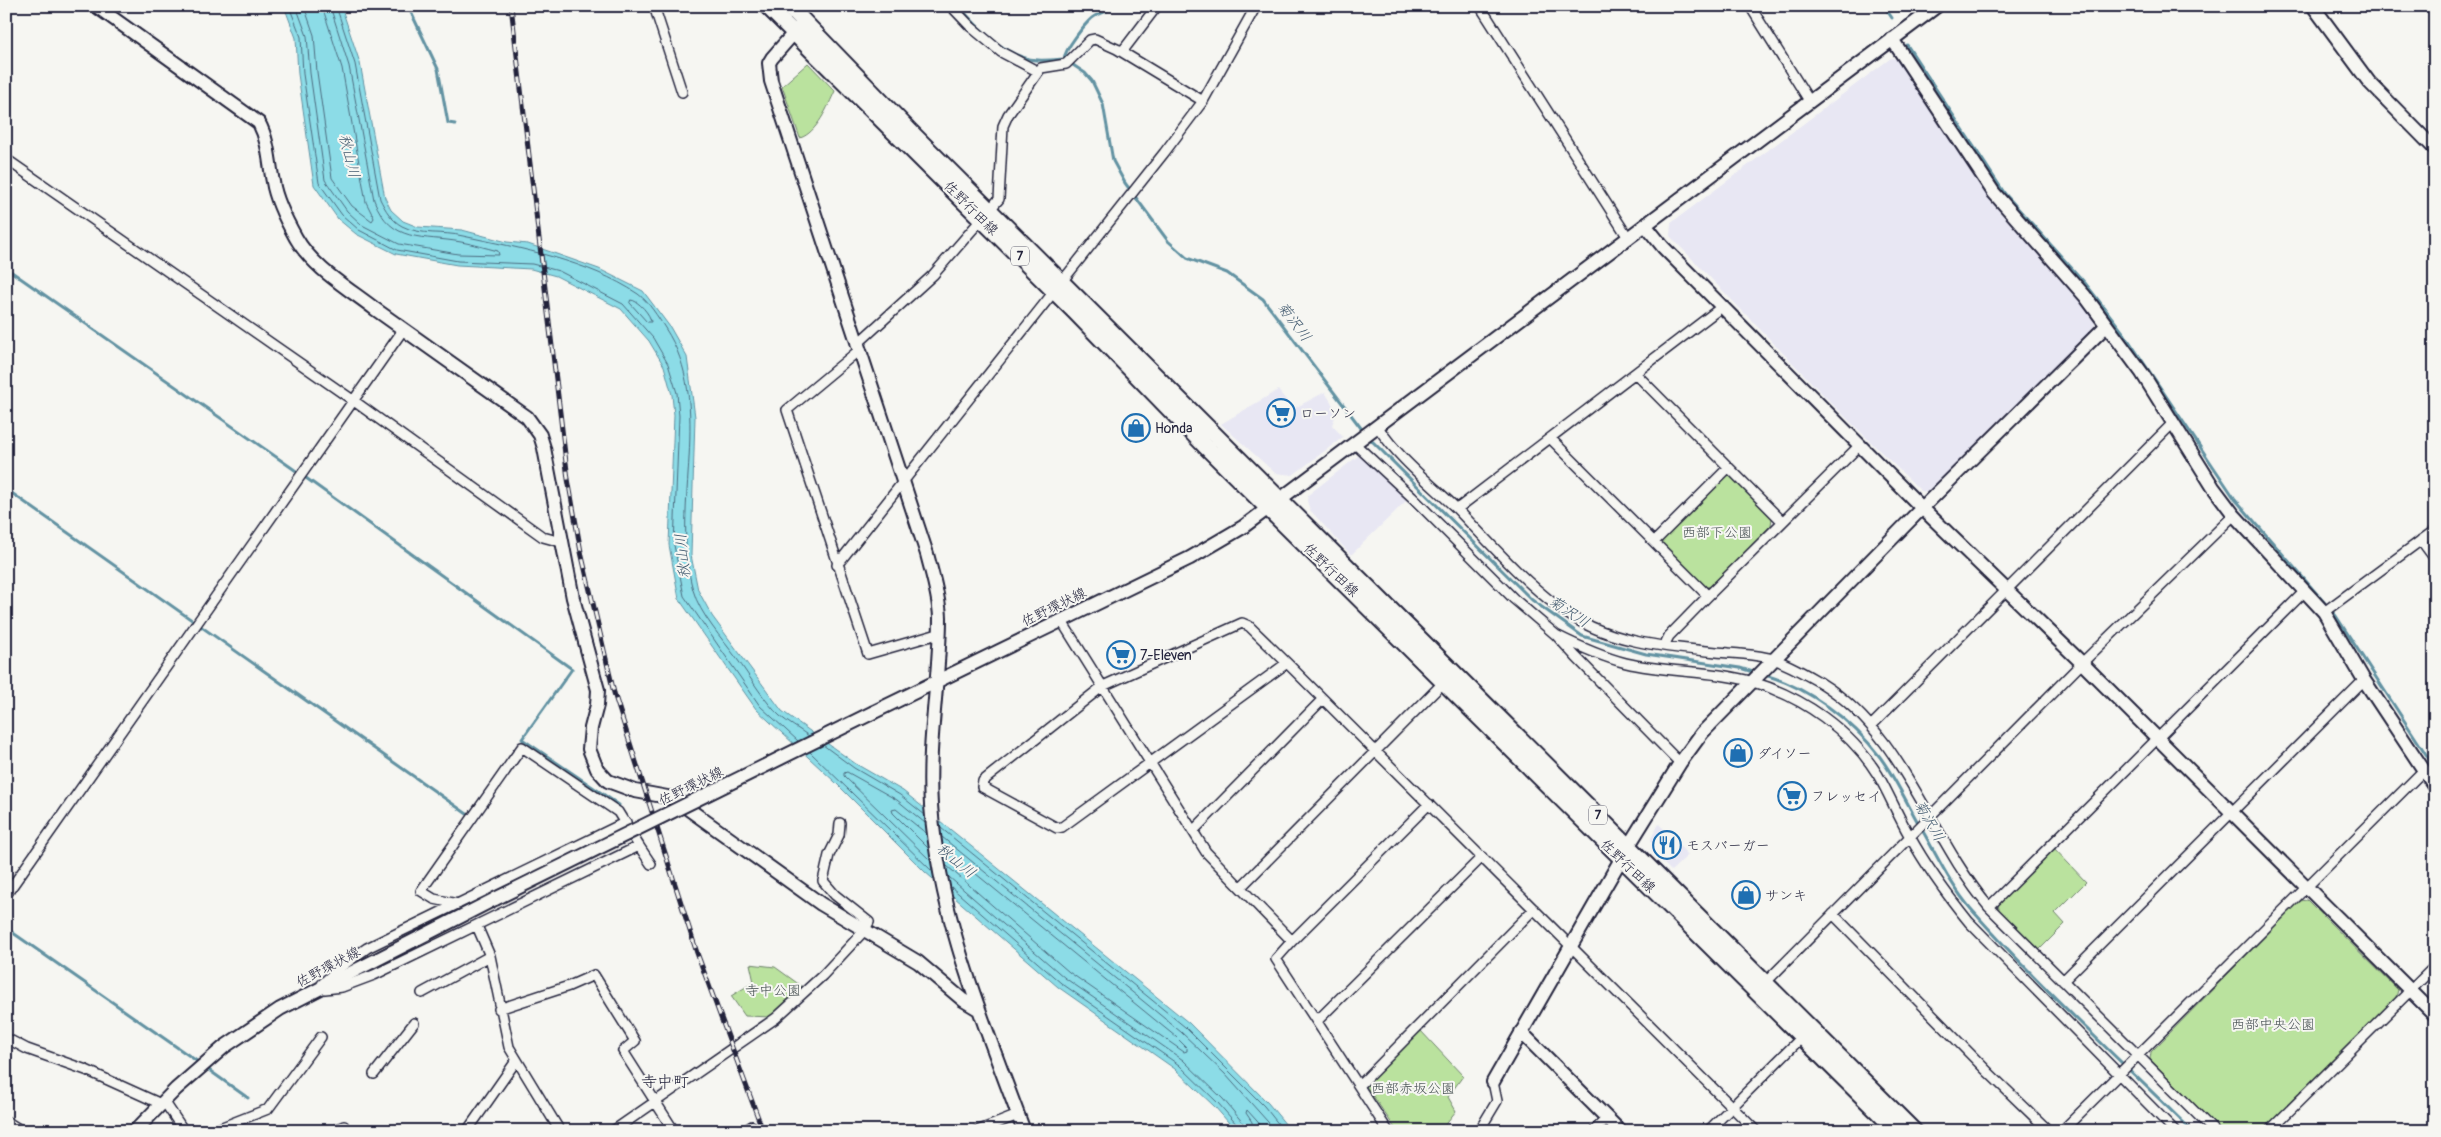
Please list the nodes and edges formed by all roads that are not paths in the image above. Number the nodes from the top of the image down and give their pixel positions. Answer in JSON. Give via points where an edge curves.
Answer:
{"nodes":[{"id":1,"x":96,"y":6,"type":"edge"},
{"id":2,"x":654,"y":6,"type":"edge"},
{"id":3,"x":767,"y":6,"type":"edge"},
{"id":4,"x":789,"y":6,"type":"edge"},
{"id":5,"x":951,"y":6,"type":"edge"},
{"id":6,"x":1157,"y":6,"type":"edge"},
{"id":7,"x":1256,"y":6,"type":"edge"},
{"id":8,"x":1480,"y":6,"type":"edge"},
{"id":9,"x":1750,"y":6,"type":"edge"},
{"id":10,"x":1937,"y":6,"type":"edge"},
{"id":11,"x":2313,"y":6,"type":"edge"},
{"id":12,"x":804,"y":22,"type":"junction"},
{"id":13,"x":793,"y":34,"type":"junction"},
{"id":14,"x":1892,"y":39,"type":"junction"},
{"id":15,"x":1117,"y":49,"type":"junction"},
{"id":16,"x":1037,"y":70,"type":"junction"},
{"id":17,"x":682,"y":92,"type":"dead end"},
{"id":18,"x":1203,"y":101,"type":"junction"},
{"id":19,"x":1810,"y":102,"type":"junction"},
{"id":20,"x":2435,"y":149,"type":"edge"},
{"id":21,"x":6,"y":159,"type":"edge"},
{"id":22,"x":986,"y":216,"type":"junction"},
{"id":23,"x":1646,"y":226,"type":"junction"},
{"id":24,"x":1629,"y":239,"type":"junction"},
{"id":25,"x":1058,"y":287,"type":"junction"},
{"id":26,"x":1723,"y":306,"type":"junction"},
{"id":27,"x":2106,"y":326,"type":"junction"},
{"id":28,"x":404,"y":330,"type":"junction"},
{"id":29,"x":857,"y":348,"type":"junction"},
{"id":30,"x":1636,"y":374,"type":"junction"},
{"id":31,"x":354,"y":401,"type":"junction"},
{"id":32,"x":2173,"y":423,"type":"junction"},
{"id":33,"x":1375,"y":429,"type":"junction"},
{"id":34,"x":1551,"y":439,"type":"junction"},
{"id":35,"x":1358,"y":442,"type":"junction"},
{"id":36,"x":1860,"y":445,"type":"junction"},
{"id":37,"x":1728,"y":468,"type":"junction"},
{"id":38,"x":902,"y":484,"type":"junction"},
{"id":39,"x":1282,"y":499,"type":"junction"},
{"id":40,"x":1922,"y":508,"type":"junction"},
{"id":41,"x":1269,"y":509,"type":"junction"},
{"id":42,"x":1457,"y":510,"type":"junction"},
{"id":43,"x":2234,"y":515,"type":"junction"},
{"id":44,"x":1782,"y":521,"type":"junction"},
{"id":45,"x":2435,"y":530,"type":"edge"},
{"id":46,"x":2421,"y":540,"type":"junction"},
{"id":47,"x":561,"y":542,"type":"junction"},
{"id":48,"x":1654,"y":542,"type":"junction"},
{"id":49,"x":2435,"y":558,"type":"edge"},
{"id":50,"x":837,"y":565,"type":"junction"},
{"id":51,"x":2007,"y":590,"type":"junction"},
{"id":52,"x":2305,"y":591,"type":"junction"},
{"id":53,"x":1708,"y":596,"type":"junction"},
{"id":54,"x":2324,"y":612,"type":"junction"},
{"id":55,"x":1061,"y":620,"type":"junction"},
{"id":56,"x":938,"y":634,"type":"junction"},
{"id":57,"x":1556,"y":635,"type":"junction"},
{"id":58,"x":1664,"y":646,"type":"junction"},
{"id":59,"x":1287,"y":662,"type":"junction"},
{"id":60,"x":1772,"y":662,"type":"junction"},
{"id":61,"x":2082,"y":663,"type":"junction"},
{"id":62,"x":1449,"y":677,"type":"junction"},
{"id":63,"x":1753,"y":680,"type":"junction"},
{"id":64,"x":2364,"y":680,"type":"junction"},
{"id":65,"x":935,"y":682,"type":"junction"},
{"id":66,"x":1103,"y":686,"type":"junction"},
{"id":67,"x":1323,"y":699,"type":"junction"},
{"id":68,"x":1871,"y":726,"type":"junction"},
{"id":69,"x":2157,"y":738,"type":"junction"},
{"id":70,"x":1376,"y":751,"type":"junction"},
{"id":71,"x":1680,"y":762,"type":"junction"},
{"id":72,"x":1152,"y":763,"type":"junction"},
{"id":73,"x":2424,"y":770,"type":"junction"},
{"id":74,"x":608,"y":782,"type":"junction"},
{"id":75,"x":2435,"y":787,"type":"edge"},
{"id":76,"x":597,"y":796,"type":"junction"},
{"id":77,"x":1429,"y":804,"type":"junction"},
{"id":78,"x":2231,"y":811,"type":"junction"},
{"id":79,"x":1927,"y":819,"type":"junction"},
{"id":80,"x":626,"y":822,"type":"junction"},
{"id":81,"x":840,"y":822,"type":"dead end"},
{"id":82,"x":1194,"y":830,"type":"junction"},
{"id":83,"x":1912,"y":835,"type":"junction"},
{"id":84,"x":639,"y":846,"type":"junction"},
{"id":85,"x":1629,"y":846,"type":"junction"},
{"id":86,"x":1482,"y":857,"type":"junction"},
{"id":87,"x":1621,"y":859,"type":"junction"},
{"id":88,"x":651,"y":864,"type":"dead end"},
{"id":89,"x":2306,"y":886,"type":"junction"},
{"id":90,"x":1241,"y":887,"type":"junction"},
{"id":91,"x":6,"y":895,"type":"edge"},
{"id":92,"x":458,"y":904,"type":"junction"},
{"id":93,"x":1989,"y":907,"type":"junction"},
{"id":94,"x":1534,"y":909,"type":"junction"},
{"id":95,"x":1833,"y":914,"type":"junction"},
{"id":96,"x":477,"y":926,"type":"junction"},
{"id":97,"x":864,"y":931,"type":"junction"},
{"id":98,"x":1292,"y":941,"type":"junction"},
{"id":99,"x":1570,"y":945,"type":"junction"},
{"id":100,"x":490,"y":956,"type":"junction"},
{"id":101,"x":2435,"y":966,"type":"edge"},
{"id":102,"x":2063,"y":981,"type":"junction"},
{"id":103,"x":1760,"y":987,"type":"junction"},
{"id":104,"x":317,"y":990,"type":"junction"},
{"id":105,"x":2409,"y":990,"type":"junction"},
{"id":106,"x":422,"y":993,"type":"dead end"},
{"id":107,"x":499,"y":1009,"type":"junction"},
{"id":108,"x":978,"y":1009,"type":"junction"},
{"id":109,"x":2435,"y":1015,"type":"edge"},
{"id":110,"x":1317,"y":1021,"type":"junction"},
{"id":111,"x":414,"y":1022,"type":"dead end"},
{"id":112,"x":1522,"y":1032,"type":"junction"},
{"id":113,"x":1806,"y":1032,"type":"junction"},
{"id":114,"x":321,"y":1037,"type":"dead end"},
{"id":115,"x":6,"y":1038,"type":"edge"},
{"id":116,"x":2136,"y":1058,"type":"junction"},
{"id":117,"x":516,"y":1061,"type":"junction"},
{"id":118,"x":2121,"y":1073,"type":"junction"},
{"id":119,"x":374,"y":1074,"type":"dead end"},
{"id":120,"x":1493,"y":1082,"type":"joint"},
{"id":121,"x":1359,"y":1086,"type":"junction"},
{"id":122,"x":656,"y":1101,"type":"junction"},
{"id":123,"x":162,"y":1103,"type":"junction"},
{"id":124,"x":1732,"y":1106,"type":"junction"},
{"id":125,"x":1018,"y":1115,"type":"junction"},
{"id":126,"x":1607,"y":1118,"type":"junction"},
{"id":127,"x":6,"y":1121,"type":"edge"},
{"id":128,"x":22,"y":1131,"type":"edge"},
{"id":129,"x":135,"y":1131,"type":"edge"},
{"id":130,"x":184,"y":1131,"type":"edge"},
{"id":131,"x":212,"y":1131,"type":"edge"},
{"id":132,"x":332,"y":1131,"type":"edge"},
{"id":133,"x":346,"y":1131,"type":"edge"},
{"id":134,"x":467,"y":1131,"type":"edge"},
{"id":135,"x":560,"y":1131,"type":"edge"},
{"id":136,"x":614,"y":1131,"type":"edge"},
{"id":137,"x":674,"y":1131,"type":"edge"},
{"id":138,"x":977,"y":1131,"type":"edge"},
{"id":139,"x":1024,"y":1131,"type":"edge"},
{"id":140,"x":1388,"y":1131,"type":"edge"},
{"id":141,"x":1479,"y":1131,"type":"edge"},
{"id":142,"x":1594,"y":1131,"type":"edge"},
{"id":143,"x":1620,"y":1131,"type":"edge"},
{"id":144,"x":1708,"y":1131,"type":"edge"},
{"id":145,"x":1756,"y":1131,"type":"edge"},
{"id":146,"x":1897,"y":1131,"type":"edge"},
{"id":147,"x":1914,"y":1131,"type":"edge"},
{"id":148,"x":2049,"y":1131,"type":"edge"},
{"id":149,"x":2062,"y":1131,"type":"edge"},
{"id":150,"x":2174,"y":1131,"type":"edge"},
{"id":151,"x":2214,"y":1131,"type":"edge"},
{"id":152,"x":2269,"y":1131,"type":"edge"}],
"edges":[{"from":1,"to":28,"type":"street","via":[[259,123],[273,184],[297,240],[311,258],[334,278]]},
{"from":2,"to":17,"type":"street"},
{"from":3,"to":13,"type":"main road","name":"佐野行田線","number":"7"},
{"from":4,"to":12,"type":"main road","name":"佐野行田線","number":"7"},
{"from":5,"to":16,"type":"street","via":[[1001,52]]},
{"from":6,"to":15,"type":"street","via":[[1125,48]]},
{"from":7,"to":18,"type":"street"},
{"from":8,"to":24,"type":"street"},
{"from":9,"to":19,"type":"street"},
{"from":10,"to":14,"type":"street","name":"佐野環状線"},
{"from":11,"to":20,"type":"street","via":[[2369,82]]},
{"from":12,"to":13,"type":"street"},
{"from":12,"to":22,"type":"main road","name":"佐野行田線","number":"7"},
{"from":13,"to":22,"type":"main road","name":"佐野行田線","number":"7"},
{"from":13,"to":29,"type":"street","via":[[769,64],[771,81]]},
{"from":14,"to":19,"type":"street","name":"佐野環状線"},
{"from":14,"to":27,"type":"street","via":[[1994,193],[2085,296]]},
{"from":15,"to":16,"type":"street","via":[[1095,39],[1090,40],[1069,61]]},
{"from":15,"to":18,"type":"street"},
{"from":16,"to":22,"type":"street","via":[[1003,126],[999,199]]},
{"from":18,"to":25,"type":"street"},
{"from":19,"to":23,"type":"street","name":"佐野環状線"},
{"from":21,"to":31,"type":"street"},
{"from":22,"to":25,"type":"main road","name":"佐野行田線","number":"7"},
{"from":22,"to":29,"type":"street","via":[[933,275]]},
{"from":23,"to":24,"type":"street","name":"佐野環状線"},
{"from":23,"to":26,"type":"street"},
{"from":24,"to":33,"type":"street","name":"佐野環状線"},
{"from":25,"to":38,"type":"street"},
{"from":25,"to":39,"type":"main road","name":"佐野行田線","number":"7"},
{"from":25,"to":41,"type":"main road","name":"佐野行田線","number":"7"},
{"from":26,"to":30,"type":"street"},
{"from":26,"to":36,"type":"street"},
{"from":27,"to":32,"type":"street","via":[[2142,373]]},
{"from":27,"to":40,"type":"street"},
{"from":28,"to":31,"type":"street"},
{"from":28,"to":47,"type":"street","via":[[527,417],[534,426],[544,448]]},
{"from":29,"to":38,"type":"street"},
{"from":29,"to":50,"type":"street","via":[[787,410]]},
{"from":30,"to":34,"type":"street"},
{"from":30,"to":37,"type":"street"},
{"from":31,"to":47,"type":"street","via":[[543,537]]},
{"from":31,"to":91,"type":"street"},
{"from":32,"to":43,"type":"street"},
{"from":32,"to":51,"type":"street"},
{"from":33,"to":35,"type":"street","name":"佐野環状線"},
{"from":33,"to":42,"type":"street"},
{"from":34,"to":42,"type":"street"},
{"from":34,"to":48,"type":"street"},
{"from":35,"to":39,"type":"street","name":"佐野環状線"},
{"from":35,"to":57,"type":"street","via":[[1514,599]]},
{"from":36,"to":40,"type":"street"},
{"from":36,"to":44,"type":"street"},
{"from":37,"to":44,"type":"street"},
{"from":37,"to":48,"type":"street"},
{"from":38,"to":50,"type":"street"},
{"from":38,"to":56,"type":"street","via":[[934,580],[940,616]]},
{"from":39,"to":41,"type":"street","name":"佐野環状線"},
{"from":39,"to":62,"type":"main road","name":"佐野行田線","number":"7"},
{"from":40,"to":51,"type":"street"},
{"from":40,"to":60,"type":"street"},
{"from":41,"to":55,"type":"street","name":"佐野環状線","via":[[1190,558]]},
{"from":41,"to":62,"type":"main road","name":"佐野行田線","number":"7"},
{"from":42,"to":58,"type":"street","via":[[1529,582],[1567,613],[1618,636]]},
{"from":43,"to":52,"type":"street"},
{"from":43,"to":61,"type":"street"},
{"from":44,"to":53,"type":"street"},
{"from":45,"to":46,"type":"street"},
{"from":46,"to":49,"type":"street"},
{"from":46,"to":54,"type":"street"},
{"from":47,"to":74,"type":"street","via":[[598,690],[589,749],[597,769]]},
{"from":48,"to":53,"type":"street"},
{"from":50,"to":56,"type":"street","via":[[868,654]]},
{"from":51,"to":61,"type":"street"},
{"from":51,"to":68,"type":"street"},
{"from":52,"to":54,"type":"street"},
{"from":52,"to":69,"type":"street"},
{"from":53,"to":58,"type":"street","via":[[1669,636]]},
{"from":54,"to":64,"type":"street"},
{"from":55,"to":65,"type":"street","name":"佐野環状線"},
{"from":55,"to":66,"type":"street"},
{"from":56,"to":65,"type":"street"},
{"from":57,"to":63,"type":"street","via":[[1628,663]]},
{"from":57,"to":71,"type":"street"},
{"from":58,"to":60,"type":"street"},
{"from":59,"to":66,"type":"street","via":[[1250,626],[1242,623]]},
{"from":59,"to":67,"type":"street"},
{"from":59,"to":72,"type":"street"},
{"from":60,"to":63,"type":"street"},
{"from":60,"to":68,"type":"street","via":[[1821,683]]},
{"from":61,"to":69,"type":"street"},
{"from":61,"to":79,"type":"street"},
{"from":62,"to":70,"type":"street"},
{"from":62,"to":85,"type":"main road","name":"佐野行田線","number":"7"},
{"from":62,"to":87,"type":"main road","name":"佐野行田線","number":"7"},
{"from":63,"to":71,"type":"street","via":[[1702,733]]},
{"from":63,"to":83,"type":"street","via":[[1804,703],[1854,743],[1877,774]]},
{"from":64,"to":73,"type":"street"},
{"from":64,"to":78,"type":"street"},
{"from":65,"to":104,"type":"street","name":"佐野環状線","bridge":true},
{"from":65,"to":108,"type":"street","via":[[931,776],[938,855],[950,916]]},
{"from":66,"to":72,"type":"street"},
{"from":66,"to":72,"type":"street","via":[[983,781],[982,787],[1057,828]]},
{"from":67,"to":70,"type":"street"},
{"from":67,"to":82,"type":"street"},
{"from":68,"to":79,"type":"street","via":[[1898,760]]},
{"from":69,"to":78,"type":"street"},
{"from":69,"to":93,"type":"street"},
{"from":70,"to":77,"type":"street"},
{"from":70,"to":90,"type":"street"},
{"from":71,"to":85,"type":"street"},
{"from":72,"to":82,"type":"street"},
{"from":73,"to":75,"type":"street"},
{"from":73,"to":89,"type":"street"},
{"from":74,"to":76,"type":"street"},
{"from":74,"to":97,"type":"street","via":[[673,798],[802,891]]},
{"from":76,"to":80,"type":"street"},
{"from":76,"to":92,"type":"street","via":[[522,747],[421,891],[434,899]]},
{"from":77,"to":86,"type":"street"},
{"from":77,"to":98,"type":"street"},
{"from":78,"to":89,"type":"street"},
{"from":78,"to":102,"type":"street"},
{"from":79,"to":83,"type":"street"},
{"from":79,"to":93,"type":"street"},
{"from":80,"to":84,"type":"street"},
{"from":80,"to":92,"type":"street"},
{"from":81,"to":97,"type":"street","via":[[824,882],[869,922]]},
{"from":82,"to":90,"type":"street","via":[[1206,852]]},
{"from":83,"to":95,"type":"street"},
{"from":83,"to":118,"type":"street","via":[[1945,893],[1969,922]]},
{"from":84,"to":88,"type":"street"},
{"from":84,"to":96,"type":"street"},
{"from":85,"to":87,"type":"street"},
{"from":85,"to":103,"type":"main road","name":"佐野行田線","number":"7"},
{"from":86,"to":94,"type":"street"},
{"from":86,"to":110,"type":"street"},
{"from":87,"to":99,"type":"street"},
{"from":87,"to":103,"type":"main road","name":"佐野行田線","number":"7"},
{"from":89,"to":105,"type":"street"},
{"from":89,"to":116,"type":"street"},
{"from":90,"to":98,"type":"street"},
{"from":92,"to":104,"type":"street","via":[[356,954]]},
{"from":93,"to":102,"type":"street"},
{"from":94,"to":99,"type":"street"},
{"from":94,"to":121,"type":"street"},
{"from":95,"to":103,"type":"street"},
{"from":95,"to":148,"type":"street"},
{"from":96,"to":100,"type":"street"},
{"from":96,"to":104,"type":"street","via":[[374,975],[342,987]]},
{"from":97,"to":108,"type":"street","via":[[918,962]]},
{"from":97,"to":122,"type":"street","via":[[776,1018]]},
{"from":98,"to":110,"type":"street","via":[[1276,959]]},
{"from":99,"to":112,"type":"street"},
{"from":99,"to":124,"type":"street"},
{"from":100,"to":106,"type":"street"},
{"from":100,"to":107,"type":"street"},
{"from":101,"to":105,"type":"street"},
{"from":102,"to":116,"type":"street"},
{"from":103,"to":113,"type":"main road","name":"佐野行田線","number":"7"},
{"from":104,"to":123,"type":"street","name":"佐野環状線","via":[[280,1009],[224,1047]]},
{"from":105,"to":109,"type":"street"},
{"from":105,"to":152,"type":"street"},
{"from":107,"to":117,"type":"street"},
{"from":107,"to":122,"type":"street","via":[[594,975],[635,1042],[623,1051]]},
{"from":108,"to":125,"type":"street"},
{"from":110,"to":121,"type":"street"},
{"from":111,"to":119,"type":"street"},
{"from":112,"to":120,"type":"street"},
{"from":112,"to":126,"type":"street"},
{"from":113,"to":124,"type":"street"},
{"from":113,"to":146,"type":"main road","name":"佐野行田線","number":"7"},
{"from":113,"to":147,"type":"main road","name":"佐野行田線","number":"7"},
{"from":114,"to":131,"type":"street","via":[[268,1109]]},
{"from":115,"to":123,"type":"street"},
{"from":116,"to":118,"type":"street"},
{"from":116,"to":151,"type":"street"},
{"from":117,"to":134,"type":"street"},
{"from":117,"to":135,"type":"street"},
{"from":118,"to":149,"type":"street"},
{"from":118,"to":150,"type":"street"},
{"from":120,"to":141,"type":"street","via":[[1497,1101]]},
{"from":121,"to":140,"type":"street"},
{"from":122,"to":136,"type":"street"},
{"from":122,"to":137,"type":"street"},
{"from":123,"to":129,"type":"street","name":"佐野環状線"},
{"from":123,"to":130,"type":"street"},
{"from":124,"to":144,"type":"street"},
{"from":124,"to":145,"type":"street"},
{"from":125,"to":138,"type":"street"},
{"from":125,"to":139,"type":"street"},
{"from":126,"to":142,"type":"street"},
{"from":126,"to":143,"type":"street"},
{"from":127,"to":128,"type":"street"},
{"from":132,"to":133,"type":"street","via":[[344,1126]]}]}
